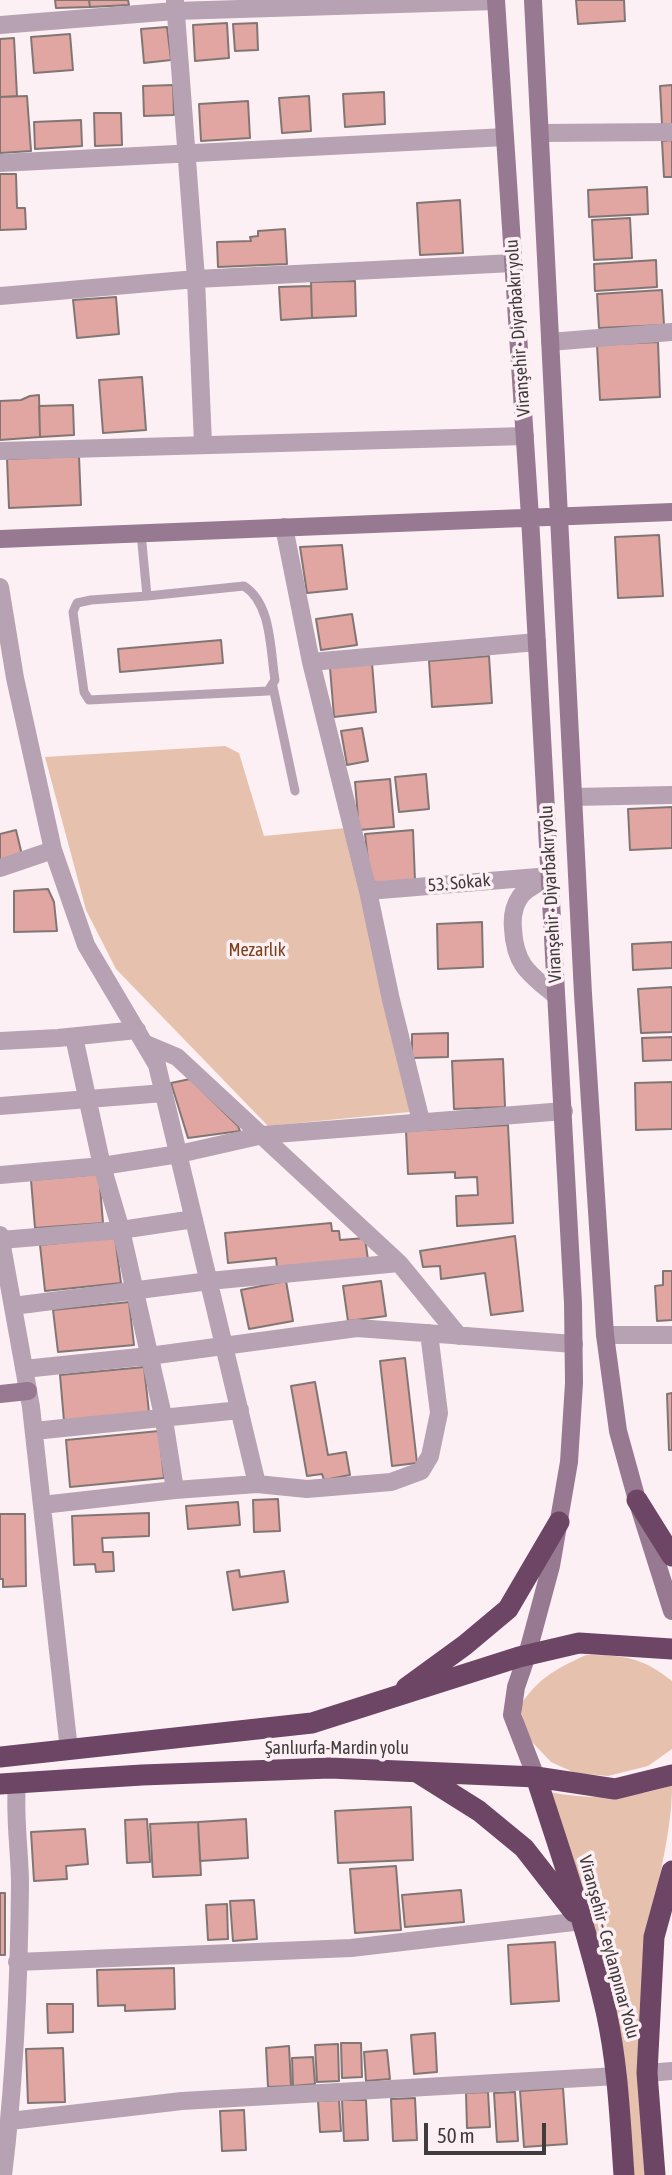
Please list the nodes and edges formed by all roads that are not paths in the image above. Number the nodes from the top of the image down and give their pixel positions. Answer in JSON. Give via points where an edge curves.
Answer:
{"nodes":[{"id":1,"x":496,"y":0,"type":"edge"},
{"id":2,"x":533,"y":0,"type":"edge"},
{"id":3,"x":175,"y":6,"type":"edge"},
{"id":4,"x":0,"y":25,"type":"edge"},
{"id":5,"x":672,"y":132,"type":"edge"},
{"id":6,"x":541,"y":133,"type":"junction"},
{"id":7,"x":505,"y":136,"type":"junction"},
{"id":8,"x":187,"y":153,"type":"junction"},
{"id":9,"x":0,"y":163,"type":"edge"},
{"id":10,"x":513,"y":263,"type":"junction"},
{"id":11,"x":196,"y":279,"type":"junction"},
{"id":12,"x":0,"y":296,"type":"edge"},
{"id":13,"x":672,"y":332,"type":"edge"},
{"id":14,"x":550,"y":342,"type":"junction"},
{"id":15,"x":525,"y":436,"type":"junction"},
{"id":16,"x":203,"y":444,"type":"junction"},
{"id":17,"x":0,"y":451,"type":"edge"},
{"id":18,"x":672,"y":512,"type":"edge"},
{"id":19,"x":558,"y":516,"type":"junction"},
{"id":20,"x":530,"y":517,"type":"junction"},
{"id":21,"x":284,"y":527,"type":"junction"},
{"id":22,"x":141,"y":533,"type":"junction"},
{"id":23,"x":0,"y":538,"type":"edge"},
{"id":24,"x":0,"y":587,"type":"edge"},
{"id":25,"x":147,"y":596,"type":"junction"},
{"id":26,"x":537,"y":642,"type":"junction"},
{"id":27,"x":311,"y":662,"type":"junction"},
{"id":28,"x":8,"y":678,"type":"edge"},
{"id":29,"x":273,"y":687,"type":"junction"},
{"id":30,"x":295,"y":791,"type":"dead end"},
{"id":31,"x":672,"y":795,"type":"edge"},
{"id":32,"x":573,"y":797,"type":"junction"},
{"id":33,"x":53,"y":850,"type":"junction"},
{"id":34,"x":0,"y":868,"type":"edge"},
{"id":35,"x":550,"y":876,"type":"junction"},
{"id":36,"x":368,"y":891,"type":"junction"},
{"id":37,"x":556,"y":996,"type":"junction"},
{"id":38,"x":74,"y":1037,"type":"junction"},
{"id":39,"x":141,"y":1037,"type":"junction"},
{"id":40,"x":0,"y":1041,"type":"edge"},
{"id":41,"x":164,"y":1093,"type":"junction"},
{"id":42,"x":88,"y":1099,"type":"junction"},
{"id":43,"x":0,"y":1106,"type":"edge"},
{"id":44,"x":564,"y":1111,"type":"junction"},
{"id":45,"x":421,"y":1121,"type":"junction"},
{"id":46,"x":263,"y":1135,"type":"junction"},
{"id":47,"x":179,"y":1154,"type":"junction"},
{"id":48,"x":102,"y":1166,"type":"junction"},
{"id":49,"x":0,"y":1175,"type":"edge"},
{"id":50,"x":194,"y":1219,"type":"junction"},
{"id":51,"x":121,"y":1230,"type":"junction"},
{"id":52,"x":0,"y":1237,"type":"edge"},
{"id":53,"x":399,"y":1263,"type":"junction"},
{"id":54,"x":209,"y":1281,"type":"junction"},
{"id":55,"x":134,"y":1290,"type":"junction"},
{"id":56,"x":13,"y":1306,"type":"junction"},
{"id":57,"x":429,"y":1333,"type":"junction"},
{"id":58,"x":605,"y":1335,"type":"junction"},
{"id":59,"x":672,"y":1335,"type":"edge"},
{"id":60,"x":458,"y":1336,"type":"junction"},
{"id":61,"x":574,"y":1344,"type":"junction"},
{"id":62,"x":225,"y":1347,"type":"junction"},
{"id":63,"x":149,"y":1356,"type":"junction"},
{"id":64,"x":24,"y":1369,"type":"junction"},
{"id":65,"x":28,"y":1391,"type":"junction"},
{"id":66,"x":0,"y":1394,"type":"edge"},
{"id":67,"x":240,"y":1410,"type":"junction"},
{"id":68,"x":164,"y":1420,"type":"junction"},
{"id":69,"x":34,"y":1431,"type":"junction"},
{"id":70,"x":257,"y":1484,"type":"junction"},
{"id":71,"x":175,"y":1490,"type":"junction"},
{"id":72,"x":637,"y":1500,"type":"junction"},
{"id":73,"x":42,"y":1506,"type":"junction"},
{"id":74,"x":559,"y":1522,"type":"junction"},
{"id":75,"x":672,"y":1556,"type":"edge"},
{"id":76,"x":672,"y":1611,"type":"edge"},
{"id":77,"x":672,"y":1649,"type":"edge"},
{"id":78,"x":527,"y":1655,"type":"junction"},
{"id":79,"x":393,"y":1697,"type":"junction"},
{"id":80,"x":69,"y":1749,"type":"junction"},
{"id":81,"x":0,"y":1757,"type":"edge"},
{"id":82,"x":415,"y":1771,"type":"junction"},
{"id":83,"x":672,"y":1775,"type":"edge"},
{"id":84,"x":536,"y":1777,"type":"junction"},
{"id":85,"x":8,"y":1784,"type":"edge"},
{"id":86,"x":671,"y":1879,"type":"edge"},
{"id":87,"x":582,"y":1921,"type":"junction"},
{"id":88,"x":18,"y":1962,"type":"junction"},
{"id":89,"x":672,"y":2071,"type":"edge"},
{"id":90,"x":647,"y":2073,"type":"junction"},
{"id":91,"x":617,"y":2076,"type":"junction"},
{"id":92,"x":10,"y":2121,"type":"junction"},
{"id":93,"x":3,"y":2175,"type":"edge"},
{"id":94,"x":624,"y":2175,"type":"edge"},
{"id":95,"x":655,"y":2175,"type":"edge"}],
"edges":[{"from":1,"to":3,"type":"street"},
{"from":1,"to":7,"type":"main road","name":"Viranşehir - Diyarbakır yolu"},
{"from":2,"to":6,"type":"main road","name":"Viranşehir - Diyarbakır yolu"},
{"from":3,"to":4,"type":"street"},
{"from":3,"to":8,"type":"street"},
{"from":5,"to":6,"type":"street"},
{"from":6,"to":14,"type":"main road","name":"Viranşehir - Diyarbakır yolu"},
{"from":7,"to":8,"type":"street"},
{"from":7,"to":10,"type":"main road","name":"Viranşehir - Diyarbakır yolu"},
{"from":8,"to":9,"type":"street"},
{"from":8,"to":11,"type":"street"},
{"from":10,"to":11,"type":"street"},
{"from":10,"to":15,"type":"main road","name":"Viranşehir - Diyarbakır yolu"},
{"from":11,"to":12,"type":"street"},
{"from":11,"to":16,"type":"street"},
{"from":13,"to":14,"type":"street"},
{"from":14,"to":19,"type":"main road","name":"Viranşehir - Diyarbakır yolu"},
{"from":15,"to":16,"type":"street"},
{"from":15,"to":20,"type":"main road","name":"Viranşehir - Diyarbakır yolu"},
{"from":16,"to":17,"type":"street"},
{"from":18,"to":19,"type":"main road"},
{"from":19,"to":20,"type":"main road"},
{"from":19,"to":32,"type":"main road","name":"Viranşehir - Diyarbakır yolu"},
{"from":20,"to":21,"type":"main road"},
{"from":20,"to":26,"type":"main road","name":"Viranşehir - Diyarbakır yolu"},
{"from":21,"to":22,"type":"main road"},
{"from":21,"to":27,"type":"street"},
{"from":22,"to":23,"type":"main road"},
{"from":22,"to":25,"type":"lane"},
{"from":24,"to":28,"type":"street"},
{"from":25,"to":29,"type":"lane","via":[[244,586],[251,591],[264,612]]},
{"from":25,"to":29,"type":"lane","via":[[77,603],[73,612],[84,692],[89,699],[260,693]]},
{"from":26,"to":27,"type":"street"},
{"from":26,"to":35,"type":"main road","name":"Viranşehir - Diyarbakır yolu"},
{"from":27,"to":36,"type":"street"},
{"from":28,"to":33,"type":"street"},
{"from":29,"to":30,"type":"lane"},
{"from":31,"to":32,"type":"street"},
{"from":32,"to":58,"type":"main road","name":"Viranşehir - Diyarbakır yolu"},
{"from":33,"to":34,"type":"street"},
{"from":33,"to":39,"type":"street","via":[[86,945]]},
{"from":35,"to":36,"type":"street","name":"53. Sokak"},
{"from":35,"to":37,"type":"main road","name":"Viranşehir - Diyarbakır yolu"},
{"from":35,"to":37,"type":"street","via":[[521,895],[512,916],[517,956]]},
{"from":36,"to":45,"type":"street"},
{"from":37,"to":44,"type":"main road","name":"Viranşehir - Diyarbakır yolu"},
{"from":38,"to":39,"type":"street"},
{"from":38,"to":40,"type":"street"},
{"from":38,"to":42,"type":"street"},
{"from":39,"to":41,"type":"street","via":[[158,1065]]},
{"from":39,"to":46,"type":"street","via":[[177,1056]]},
{"from":41,"to":42,"type":"street"},
{"from":41,"to":47,"type":"street"},
{"from":42,"to":43,"type":"street"},
{"from":42,"to":48,"type":"street"},
{"from":44,"to":45,"type":"street"},
{"from":44,"to":61,"type":"main road","name":"Viranşehir - Diyarbakır yolu"},
{"from":45,"to":46,"type":"street"},
{"from":46,"to":47,"type":"street"},
{"from":46,"to":53,"type":"street"},
{"from":47,"to":48,"type":"street"},
{"from":47,"to":50,"type":"street"},
{"from":48,"to":49,"type":"street"},
{"from":48,"to":51,"type":"street"},
{"from":50,"to":51,"type":"street"},
{"from":50,"to":54,"type":"street"},
{"from":51,"to":52,"type":"street"},
{"from":51,"to":55,"type":"street"},
{"from":52,"to":56,"type":"street"},
{"from":53,"to":54,"type":"street"},
{"from":53,"to":60,"type":"street"},
{"from":54,"to":55,"type":"street"},
{"from":54,"to":62,"type":"street"},
{"from":55,"to":56,"type":"street"},
{"from":55,"to":63,"type":"street"},
{"from":56,"to":64,"type":"street"},
{"from":57,"to":60,"type":"street"},
{"from":57,"to":62,"type":"street","via":[[357,1328]]},
{"from":57,"to":70,"type":"street","via":[[439,1413],[430,1455],[421,1471],[391,1482],[307,1489]]},
{"from":58,"to":59,"type":"street"},
{"from":58,"to":72,"type":"main road","name":"Viranşehir - Diyarbakır yolu","via":[[618,1431]]},
{"from":60,"to":61,"type":"street"},
{"from":61,"to":74,"type":"main road","name":"Viranşehir - Diyarbakır yolu","via":[[569,1462]]},
{"from":62,"to":63,"type":"street"},
{"from":62,"to":67,"type":"street"},
{"from":63,"to":64,"type":"street"},
{"from":63,"to":68,"type":"street"},
{"from":64,"to":65,"type":"street"},
{"from":65,"to":66,"type":"main road"},
{"from":65,"to":69,"type":"street"},
{"from":67,"to":68,"type":"street"},
{"from":67,"to":70,"type":"street"},
{"from":68,"to":69,"type":"street"},
{"from":68,"to":71,"type":"street"},
{"from":69,"to":73,"type":"street"},
{"from":70,"to":71,"type":"street"},
{"from":71,"to":73,"type":"street"},
{"from":72,"to":75,"type":"highway"},
{"from":72,"to":76,"type":"main road","name":"Viranşehir - Diyarbakır yolu"},
{"from":73,"to":80,"type":"street"},
{"from":74,"to":78,"type":"main road","name":"Viranşehir - Diyarbakır yolu"},
{"from":74,"to":79,"type":"highway","via":[[508,1609]]},
{"from":77,"to":78,"type":"highway","via":[[579,1643]]},
{"from":78,"to":79,"type":"highway"},
{"from":78,"to":84,"type":"main road","name":"Viranşehir - Diyarbakır yolu","via":[[512,1715]]},
{"from":79,"to":80,"type":"highway","via":[[312,1723]]},
{"from":80,"to":81,"type":"highway"},
{"from":82,"to":84,"type":"highway","name":"Şanlıurfa-Mardin yolu"},
{"from":82,"to":85,"type":"highway","name":"Şanlıurfa-Mardin yolu","via":[[330,1768]]},
{"from":82,"to":87,"type":"highway","via":[[479,1811],[524,1848]]},
{"from":83,"to":84,"type":"highway","name":"Şanlıurfa-Mardin yolu","via":[[615,1789]]},
{"from":84,"to":87,"type":"highway","name":"Viranşehir - Ceylanpınar Yolu"},
{"from":85,"to":88,"type":"street","via":[[15,1808],[20,1882]]},
{"from":86,"to":90,"type":"highway","name":"Viranşehir - Ceylanpınar Yolu","via":[[654,1937]]},
{"from":87,"to":88,"type":"street","via":[[351,1948]]},
{"from":87,"to":91,"type":"highway","name":"Viranşehir - Ceylanpınar Yolu"},
{"from":88,"to":92,"type":"street"},
{"from":89,"to":90,"type":"street"},
{"from":90,"to":95,"type":"highway","name":"Viranşehir - Ceylanpınar Yolu"},
{"from":91,"to":92,"type":"street","via":[[182,2101]]},
{"from":91,"to":94,"type":"highway","name":"Viranşehir - Ceylanpınar Yolu"},
{"from":92,"to":93,"type":"street"}]}
